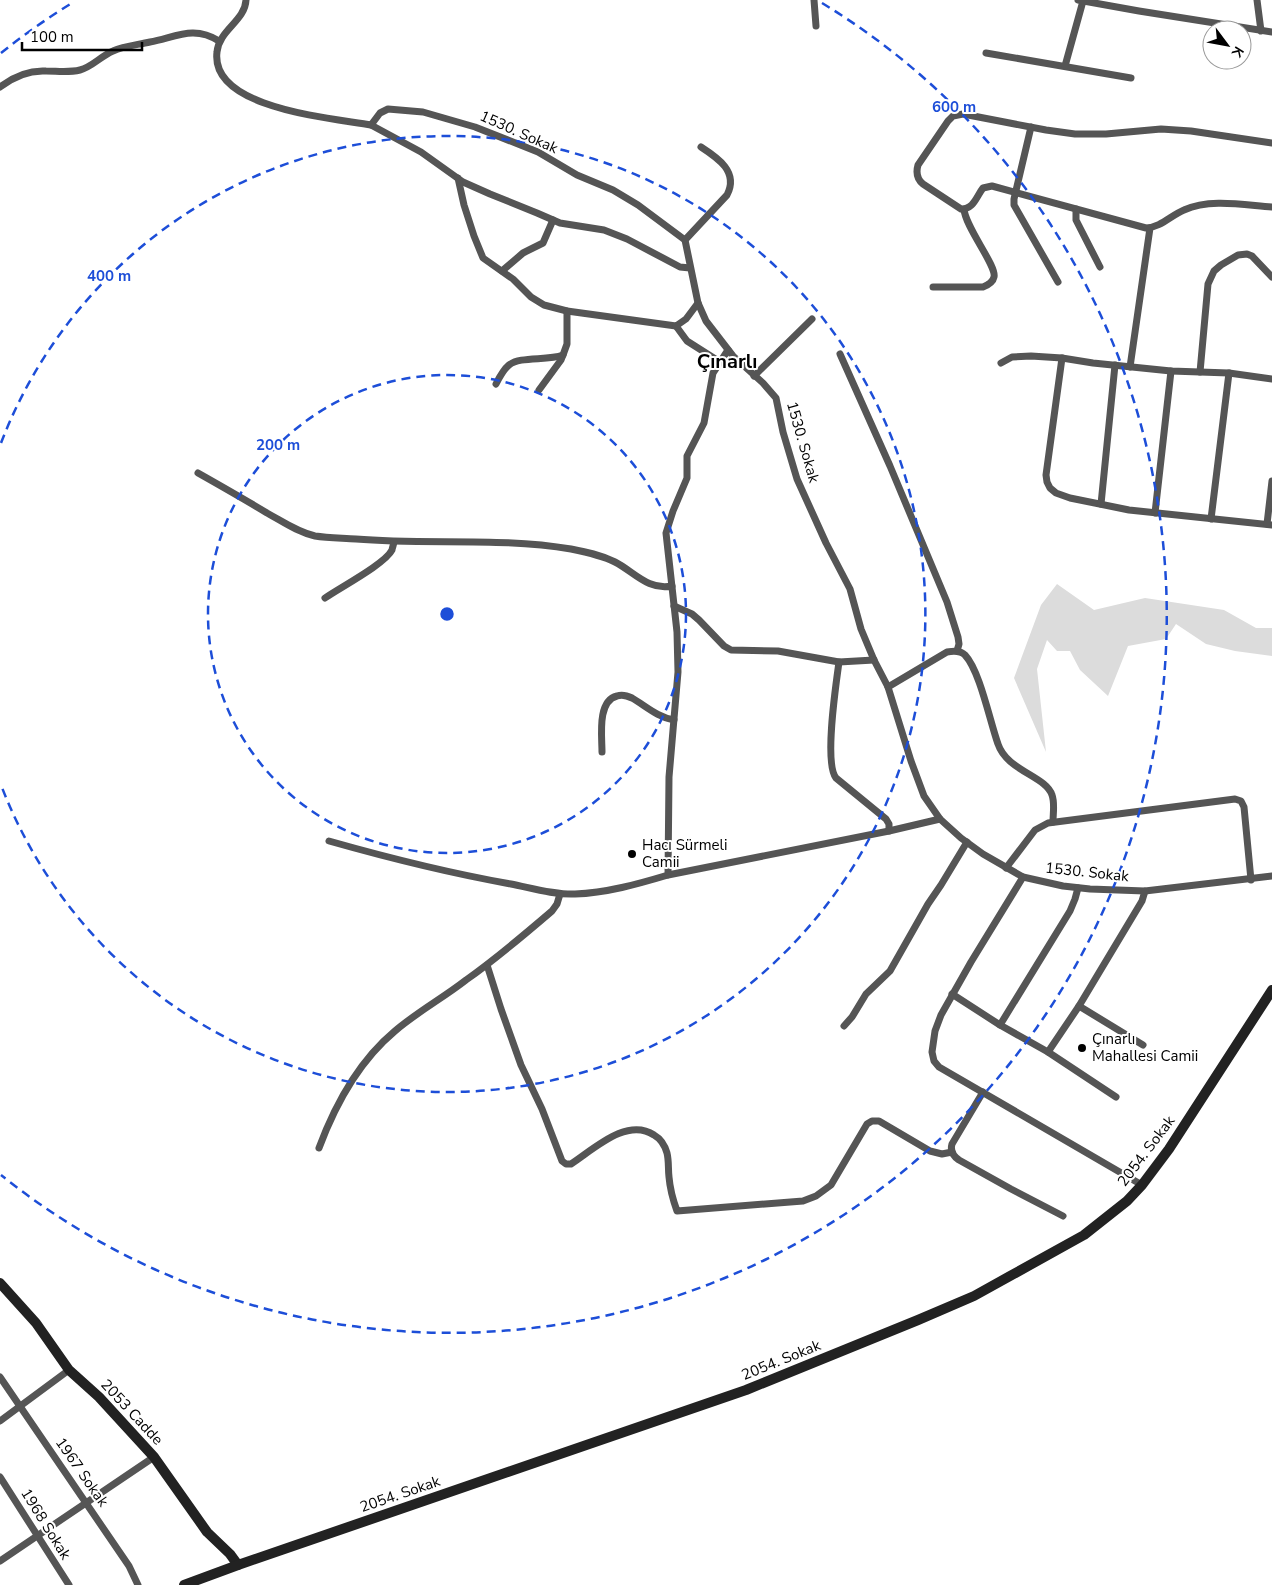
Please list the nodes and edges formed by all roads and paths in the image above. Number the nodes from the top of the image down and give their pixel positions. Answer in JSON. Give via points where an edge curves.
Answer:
{"nodes":[{"id":1,"x":246,"y":0,"type":"edge"},
{"id":2,"x":814,"y":0,"type":"edge"},
{"id":3,"x":1081,"y":0,"type":"edge"},
{"id":4,"x":1257,"y":0,"type":"edge"},
{"id":5,"x":816,"y":26,"type":"dead end"},
{"id":6,"x":1261,"y":31,"type":"junction"},
{"id":7,"x":1272,"y":32,"type":"edge"},
{"id":8,"x":219,"y":41,"type":"junction"},
{"id":9,"x":986,"y":53,"type":"dead end"},
{"id":10,"x":1065,"y":66,"type":"junction"},
{"id":11,"x":1131,"y":78,"type":"dead end"},
{"id":12,"x":0,"y":87,"type":"edge"},
{"id":13,"x":371,"y":125,"type":"junction"},
{"id":14,"x":1031,"y":127,"type":"junction"},
{"id":15,"x":1272,"y":143,"type":"edge"},
{"id":16,"x":701,"y":148,"type":"dead end"},
{"id":17,"x":458,"y":178,"type":"junction"},
{"id":18,"x":1016,"y":192,"type":"junction"},
{"id":19,"x":1272,"y":207,"type":"edge"},
{"id":20,"x":964,"y":209,"type":"junction"},
{"id":21,"x":1076,"y":209,"type":"junction"},
{"id":22,"x":552,"y":220,"type":"junction"},
{"id":23,"x":1150,"y":228,"type":"junction"},
{"id":24,"x":685,"y":240,"type":"junction"},
{"id":25,"x":1100,"y":267,"type":"dead end"},
{"id":26,"x":690,"y":268,"type":"junction"},
{"id":27,"x":502,"y":271,"type":"junction"},
{"id":28,"x":1272,"y":278,"type":"edge"},
{"id":29,"x":1058,"y":282,"type":"dead end"},
{"id":30,"x":933,"y":287,"type":"dead end"},
{"id":31,"x":698,"y":303,"type":"junction"},
{"id":32,"x":567,"y":311,"type":"junction"},
{"id":33,"x":812,"y":319,"type":"dead end"},
{"id":34,"x":676,"y":326,"type":"junction"},
{"id":35,"x":728,"y":350,"type":"junction"},
{"id":36,"x":840,"y":354,"type":"dead end"},
{"id":37,"x":563,"y":355,"type":"junction"},
{"id":38,"x":1062,"y":358,"type":"junction"},
{"id":39,"x":720,"y":362,"type":"junction"},
{"id":40,"x":1001,"y":363,"type":"dead end"},
{"id":41,"x":1116,"y":365,"type":"junction"},
{"id":42,"x":1130,"y":367,"type":"junction"},
{"id":43,"x":1171,"y":371,"type":"junction"},
{"id":44,"x":1200,"y":372,"type":"junction"},
{"id":45,"x":1229,"y":373,"type":"junction"},
{"id":46,"x":754,"y":376,"type":"junction"},
{"id":47,"x":1272,"y":379,"type":"edge"},
{"id":48,"x":496,"y":384,"type":"dead end"},
{"id":49,"x":539,"y":390,"type":"dead end"},
{"id":50,"x":198,"y":473,"type":"dead end"},
{"id":51,"x":1272,"y":481,"type":"edge"},
{"id":52,"x":1100,"y":504,"type":"junction"},
{"id":53,"x":1155,"y":513,"type":"junction"},
{"id":54,"x":1211,"y":519,"type":"junction"},
{"id":55,"x":1269,"y":525,"type":"edge"},
{"id":56,"x":394,"y":542,"type":"junction"},
{"id":57,"x":672,"y":586,"type":"junction"},
{"id":58,"x":325,"y":598,"type":"dead end"},
{"id":59,"x":674,"y":606,"type":"junction"},
{"id":60,"x":957,"y":651,"type":"junction"},
{"id":61,"x":874,"y":660,"type":"junction"},
{"id":62,"x":839,"y":662,"type":"junction"},
{"id":63,"x":888,"y":687,"type":"junction"},
{"id":64,"x":674,"y":720,"type":"junction"},
{"id":65,"x":602,"y":752,"type":"dead end"},
{"id":66,"x":940,"y":819,"type":"junction"},
{"id":67,"x":1053,"y":822,"type":"junction"},
{"id":68,"x":889,"y":831,"type":"junction"},
{"id":69,"x":329,"y":841,"type":"dead end"},
{"id":70,"x":967,"y":842,"type":"junction"},
{"id":71,"x":1006,"y":868,"type":"junction"},
{"id":72,"x":668,"y":875,"type":"junction"},
{"id":73,"x":1272,"y":876,"type":"edge"},
{"id":74,"x":1022,"y":877,"type":"junction"},
{"id":75,"x":1251,"y":880,"type":"junction"},
{"id":76,"x":1078,"y":888,"type":"junction"},
{"id":77,"x":1145,"y":891,"type":"junction"},
{"id":78,"x":560,"y":894,"type":"junction"},
{"id":79,"x":487,"y":965,"type":"junction"},
{"id":80,"x":1272,"y":990,"type":"edge"},
{"id":81,"x":952,"y":994,"type":"junction"},
{"id":82,"x":1079,"y":1006,"type":"junction"},
{"id":83,"x":1000,"y":1024,"type":"junction"},
{"id":84,"x":844,"y":1026,"type":"dead end"},
{"id":85,"x":1143,"y":1045,"type":"dead end"},
{"id":86,"x":1048,"y":1052,"type":"junction"},
{"id":87,"x":983,"y":1092,"type":"junction"},
{"id":88,"x":1116,"y":1097,"type":"dead end"},
{"id":89,"x":319,"y":1148,"type":"dead end"},
{"id":90,"x":952,"y":1152,"type":"junction"},
{"id":91,"x":1142,"y":1185,"type":"junction"},
{"id":92,"x":1063,"y":1216,"type":"dead end"},
{"id":93,"x":0,"y":1283,"type":"edge"},
{"id":94,"x":69,"y":1370,"type":"junction"},
{"id":95,"x":0,"y":1376,"type":"edge"},
{"id":96,"x":20,"y":1406,"type":"junction"},
{"id":97,"x":0,"y":1421,"type":"edge"},
{"id":98,"x":154,"y":1457,"type":"junction"},
{"id":99,"x":0,"y":1477,"type":"edge"},
{"id":100,"x":86,"y":1502,"type":"junction"},
{"id":101,"x":37,"y":1536,"type":"junction"},
{"id":102,"x":0,"y":1561,"type":"edge"},
{"id":103,"x":238,"y":1564,"type":"junction"},
{"id":104,"x":69,"y":1585,"type":"edge"},
{"id":105,"x":138,"y":1585,"type":"edge"},
{"id":106,"x":184,"y":1585,"type":"edge"}],
"edges":[{"from":1,"to":8,"type":"street","via":[[240,16]]},
{"from":2,"to":5,"type":"street"},
{"from":3,"to":6,"type":"street"},
{"from":3,"to":10,"type":"street"},
{"from":4,"to":6,"type":"street"},
{"from":6,"to":7,"type":"street"},
{"from":8,"to":12,"type":"street","via":[[202,33],[182,33],[126,46],[81,70],[29,72]]},
{"from":8,"to":13,"type":"street","via":[[216,59],[219,69],[224,79],[238,91],[278,109]]},
{"from":9,"to":10,"type":"street"},
{"from":10,"to":11,"type":"street"},
{"from":13,"to":17,"type":"street","via":[[421,152]]},
{"from":13,"to":24,"type":"street","name":"1530. Sokak","via":[[380,113],[388,109],[423,112],[475,127],[538,152],[576,175],[613,190]]},
{"from":14,"to":15,"type":"street","via":[[1075,134],[1161,129],[1192,131]]},
{"from":14,"to":18,"type":"street"},
{"from":14,"to":20,"type":"street","via":[[963,114],[948,121],[918,165],[917,176],[923,184]]},
{"from":16,"to":24,"type":"street","via":[[724,165],[731,186],[727,195]]},
{"from":17,"to":22,"type":"street"},
{"from":17,"to":27,"type":"street","via":[[483,258]]},
{"from":18,"to":20,"type":"street","via":[[986,187],[972,206]]},
{"from":18,"to":21,"type":"street"},
{"from":18,"to":29,"type":"street","via":[[1015,208]]},
{"from":19,"to":23,"type":"street","via":[[1203,205],[1184,210]]},
{"from":20,"to":30,"type":"street","via":[[965,218],[990,263],[994,277],[983,287]]},
{"from":21,"to":23,"type":"street"},
{"from":21,"to":25,"type":"street","via":[[1076,220]]},
{"from":22,"to":26,"type":"street","via":[[604,230],[680,267]]},
{"from":22,"to":27,"type":"street","via":[[543,243],[523,253]]},
{"from":23,"to":42,"type":"street"},
{"from":24,"to":26,"type":"street","name":"1530. Sokak"},
{"from":26,"to":31,"type":"street","name":"1530. Sokak"},
{"from":27,"to":32,"type":"street","via":[[544,305]]},
{"from":28,"to":44,"type":"street","via":[[1247,254],[1238,255],[1214,271],[1208,284]]},
{"from":31,"to":34,"type":"street"},
{"from":31,"to":35,"type":"street","name":"1530. Sokak","via":[[706,321]]},
{"from":32,"to":34,"type":"street"},
{"from":32,"to":37,"type":"street","via":[[567,344]]},
{"from":33,"to":46,"type":"street"},
{"from":34,"to":39,"type":"street","via":[[687,341]]},
{"from":35,"to":39,"type":"street"},
{"from":35,"to":46,"type":"street","name":"1530. Sokak"},
{"from":36,"to":60,"type":"street","via":[[947,602],[958,637]]},
{"from":37,"to":48,"type":"street","via":[[523,359],[510,364]]},
{"from":37,"to":49,"type":"street"},
{"from":38,"to":40,"type":"street","via":[[1021,356]]},
{"from":38,"to":41,"type":"street"},
{"from":38,"to":52,"type":"street","via":[[1047,482],[1050,488],[1070,498]]},
{"from":39,"to":57,"type":"street","via":[[713,373],[704,423],[687,456],[687,478],[666,534]]},
{"from":41,"to":42,"type":"street"},
{"from":41,"to":52,"type":"street"},
{"from":42,"to":43,"type":"street"},
{"from":43,"to":44,"type":"street"},
{"from":43,"to":53,"type":"street"},
{"from":44,"to":45,"type":"street"},
{"from":45,"to":47,"type":"street"},
{"from":45,"to":54,"type":"street"},
{"from":46,"to":61,"type":"street","name":"1530. Sokak","via":[[776,398],[797,479],[850,589]]},
{"from":50,"to":56,"type":"street","via":[[307,534]]},
{"from":51,"to":55,"type":"street"},
{"from":52,"to":53,"type":"street"},
{"from":53,"to":54,"type":"street"},
{"from":54,"to":55,"type":"street"},
{"from":56,"to":57,"type":"street","via":[[507,542],[561,547],[609,559],[652,585]]},
{"from":56,"to":58,"type":"street","via":[[388,555]]},
{"from":57,"to":59,"type":"street"},
{"from":59,"to":62,"type":"street","via":[[692,614],[731,650],[778,651]]},
{"from":59,"to":64,"type":"street","via":[[678,672]]},
{"from":60,"to":63,"type":"street","via":[[947,652]]},
{"from":60,"to":67,"type":"street","via":[[964,654],[971,664],[1001,753],[1052,793]]},
{"from":61,"to":62,"type":"street"},
{"from":61,"to":63,"type":"street","name":"1530. Sokak"},
{"from":62,"to":68,"type":"street","via":[[832,711],[833,773],[886,819]]},
{"from":63,"to":66,"type":"street","name":"1530. Sokak","via":[[924,796]]},
{"from":64,"to":65,"type":"street","via":[[659,716],[630,697],[615,696],[604,708]]},
{"from":64,"to":72,"type":"street","via":[[668,777]]},
{"from":66,"to":68,"type":"street"},
{"from":66,"to":70,"type":"street","name":"1530. Sokak"},
{"from":67,"to":71,"type":"street","via":[[1035,830]]},
{"from":67,"to":75,"type":"street","via":[[1236,798],[1244,807]]},
{"from":68,"to":72,"type":"street"},
{"from":69,"to":78,"type":"street","via":[[401,861]]},
{"from":70,"to":71,"type":"street","name":"1530. Sokak"},
{"from":70,"to":84,"type":"street","via":[[890,971],[866,994]]},
{"from":71,"to":74,"type":"street","name":"1530. Sokak"},
{"from":72,"to":78,"type":"street","via":[[602,891]]},
{"from":73,"to":75,"type":"street","name":"1530. Sokak"},
{"from":74,"to":76,"type":"street","name":"1530. Sokak"},
{"from":74,"to":81,"type":"street"},
{"from":75,"to":77,"type":"street","name":"1530. Sokak"},
{"from":76,"to":77,"type":"street","name":"1530. Sokak"},
{"from":76,"to":83,"type":"street","via":[[1070,911]]},
{"from":77,"to":82,"type":"street"},
{"from":78,"to":79,"type":"street","via":[[552,911]]},
{"from":79,"to":89,"type":"street","via":[[403,1024],[378,1047],[340,1101]]},
{"from":79,"to":90,"type":"street","via":[[521,1065],[562,1162],[571,1164],[624,1131],[649,1132],[666,1149],[677,1211],[803,1200],[816,1196],[831,1185],[867,1124],[872,1121],[879,1121],[933,1152]]},
{"from":80,"to":91,"type":"main road","name":"2054. Sokak"},
{"from":81,"to":83,"type":"street"},
{"from":81,"to":87,"type":"street","via":[[938,1023],[933,1058],[939,1067]]},
{"from":82,"to":85,"type":"street"},
{"from":82,"to":86,"type":"street"},
{"from":83,"to":86,"type":"street"},
{"from":86,"to":88,"type":"street"},
{"from":87,"to":90,"type":"street","via":[[953,1141]]},
{"from":87,"to":91,"type":"street"},
{"from":90,"to":92,"type":"street","via":[[958,1160]]},
{"from":91,"to":103,"type":"main road","name":"2054. Sokak","via":[[1084,1235],[974,1296],[918,1320],[746,1390]]},
{"from":93,"to":94,"type":"main road","name":"2053 Cadde","via":[[36,1323]]},
{"from":94,"to":96,"type":"street"},
{"from":94,"to":98,"type":"main road","name":"2053 Cadde","via":[[99,1397]]},
{"from":95,"to":96,"type":"street","name":"1967 Sokak"},
{"from":96,"to":97,"type":"street"},
{"from":96,"to":100,"type":"street","name":"1967 Sokak"},
{"from":98,"to":100,"type":"street"},
{"from":98,"to":103,"type":"main road","name":"2053 Cadde","via":[[207,1532]]},
{"from":99,"to":101,"type":"street","name":"1968 Sokak"},
{"from":100,"to":101,"type":"street"},
{"from":100,"to":105,"type":"street","name":"1967 Sokak"},
{"from":101,"to":102,"type":"street"},
{"from":101,"to":104,"type":"street","name":"1968 Sokak"},
{"from":103,"to":106,"type":"main road","name":"2054. Sokak"}]}
